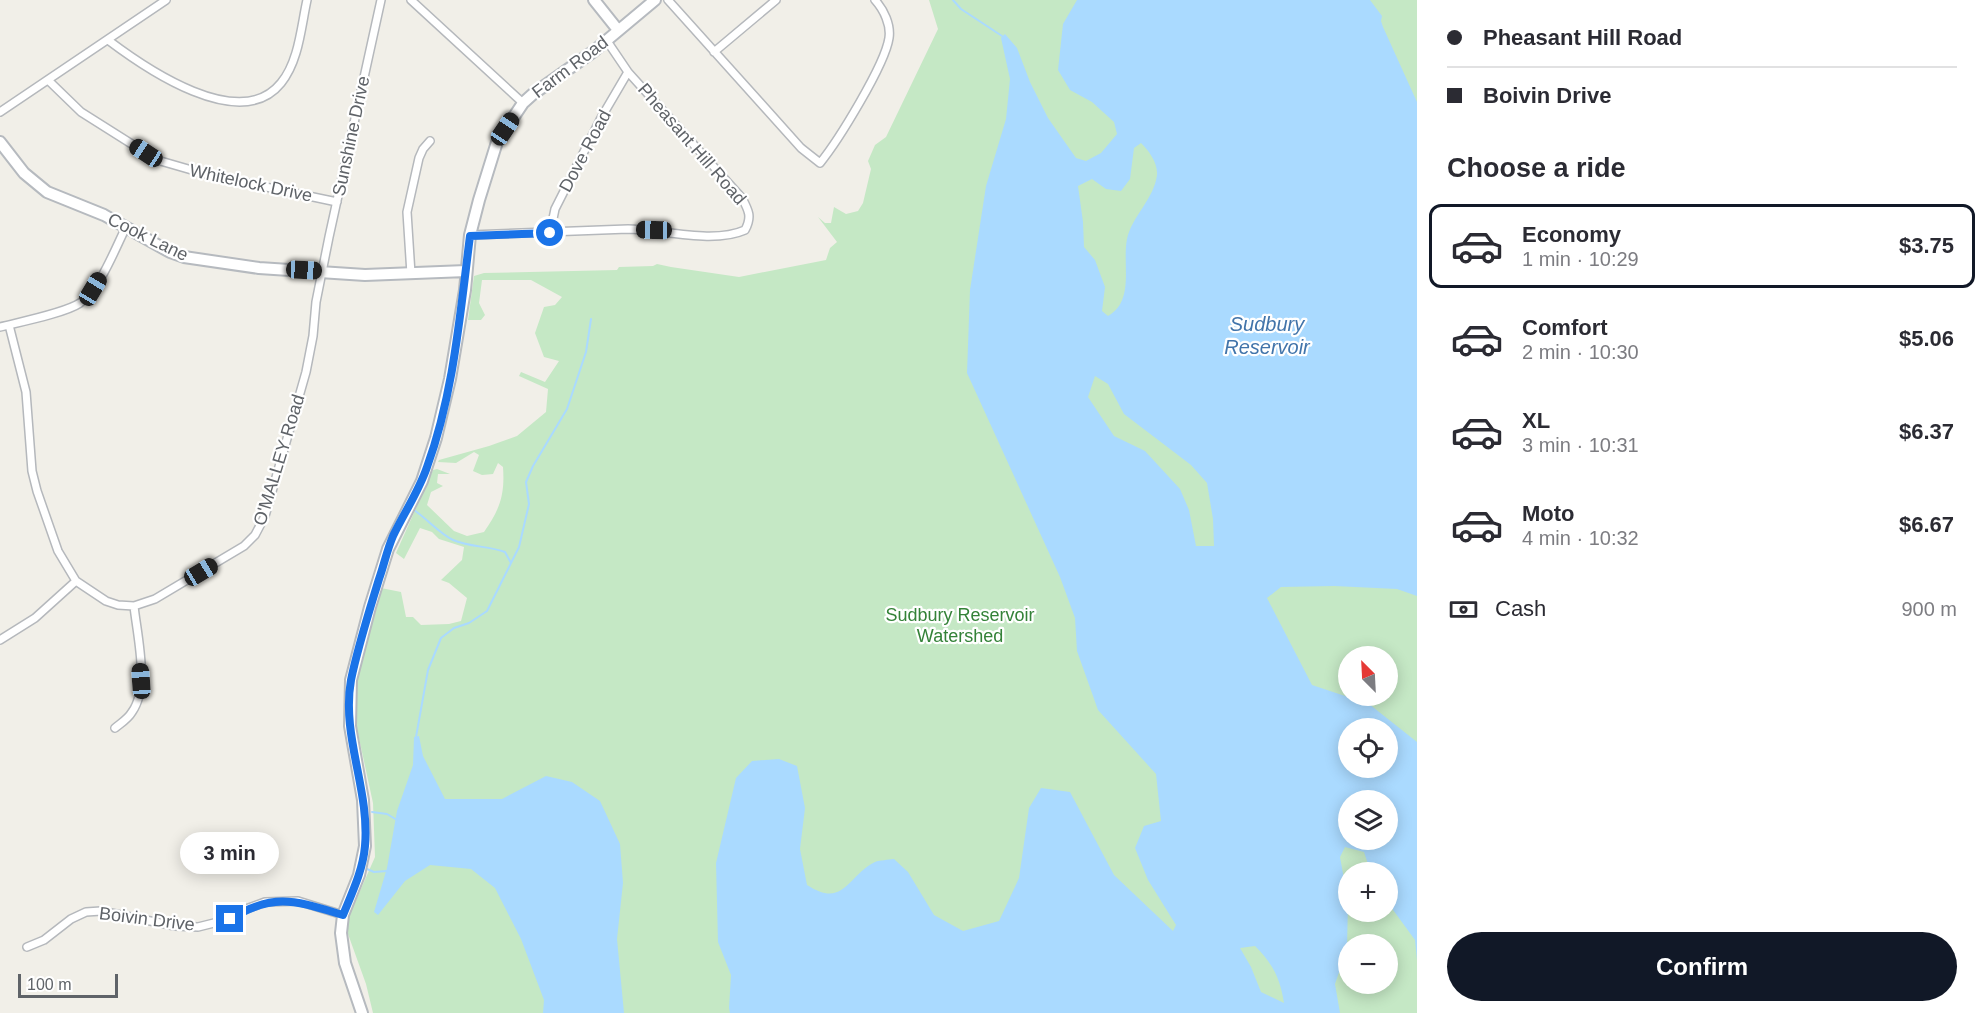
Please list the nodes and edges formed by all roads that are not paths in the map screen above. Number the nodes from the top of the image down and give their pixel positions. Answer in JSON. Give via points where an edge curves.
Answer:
{"nodes":[{"id":1,"x":308,"y":0,"type":"edge"},
{"id":2,"x":381,"y":0,"type":"edge"},
{"id":3,"x":411,"y":0,"type":"edge"},
{"id":4,"x":594,"y":0,"type":"edge"},
{"id":5,"x":655,"y":0,"type":"edge"},
{"id":6,"x":668,"y":0,"type":"edge"},
{"id":7,"x":776,"y":0,"type":"edge"},
{"id":8,"x":875,"y":0,"type":"edge"},
{"id":9,"x":166,"y":1,"type":"edge"},
{"id":10,"x":618,"y":30,"type":"junction"},
{"id":11,"x":108,"y":40,"type":"junction"},
{"id":12,"x":607,"y":41,"type":"junction"},
{"id":13,"x":714,"y":52,"type":"junction"},
{"id":14,"x":628,"y":72,"type":"junction"},
{"id":15,"x":49,"y":81,"type":"junction"},
{"id":16,"x":523,"y":103,"type":"junction"},
{"id":17,"x":0,"y":112,"type":"edge"},
{"id":18,"x":430,"y":141,"type":"dead end"},
{"id":19,"x":0,"y":142,"type":"edge"},
{"id":20,"x":337,"y":202,"type":"junction"},
{"id":21,"x":126,"y":227,"type":"junction"},
{"id":22,"x":550,"y":233,"type":"junction"},
{"id":23,"x":470,"y":236,"type":"junction"},
{"id":24,"x":466,"y":271,"type":"junction"},
{"id":25,"x":322,"y":272,"type":"junction"},
{"id":26,"x":411,"y":274,"type":"junction"},
{"id":27,"x":9,"y":325,"type":"junction"},
{"id":28,"x":0,"y":327,"type":"edge"},
{"id":29,"x":76,"y":581,"type":"junction"},
{"id":30,"x":134,"y":606,"type":"junction"},
{"id":31,"x":0,"y":640,"type":"edge"},
{"id":32,"x":115,"y":728,"type":"dead end"},
{"id":33,"x":343,"y":915,"type":"junction"},
{"id":34,"x":27,"y":947,"type":"dead end"},
{"id":35,"x":362,"y":1013,"type":"edge"}],
"edges":[{"from":1,"to":11,"type":"street","via":[[295,54],[281,84],[270,93],[243,102],[200,93],[169,80]]},
{"from":2,"to":20,"type":"street","name":"Sunshine Drive"},
{"from":3,"to":16,"type":"street"},
{"from":4,"to":10,"type":"street"},
{"from":5,"to":10,"type":"street","name":"Farm Road"},
{"from":6,"to":13,"type":"street"},
{"from":7,"to":13,"type":"street"},
{"from":8,"to":13,"type":"street","via":[[886,19],[889,36],[885,55],[820,163],[801,148]]},
{"from":9,"to":11,"type":"street"},
{"from":10,"to":12,"type":"street","name":"Farm Road"},
{"from":11,"to":15,"type":"street"},
{"from":12,"to":14,"type":"street","name":"Pheasant Hill Road"},
{"from":12,"to":16,"type":"street","name":"Farm Road"},
{"from":14,"to":22,"type":"street","name":"Dove Road","via":[[555,209]]},
{"from":14,"to":22,"type":"street","name":"Pheasant Hill Road","via":[[742,198],[750,211],[750,220],[745,230],[721,237],[654,230]]},
{"from":15,"to":17,"type":"street"},
{"from":15,"to":20,"type":"street","name":"Whitelock Drive","via":[[81,112],[157,160]]},
{"from":16,"to":23,"type":"street","name":"Farm Road","via":[[497,142]]},
{"from":18,"to":26,"type":"street","via":[[420,155],[408,205]]},
{"from":19,"to":21,"type":"street","name":"Cook Lane","via":[[35,184]]},
{"from":20,"to":25,"type":"street","name":"Sunshine Drive"},
{"from":21,"to":25,"type":"street","name":"Cook Lane","via":[[191,259]]},
{"from":21,"to":27,"type":"street","via":[[85,299],[71,307]]},
{"from":22,"to":23,"type":"street","name":"Pheasant Hill Road"},
{"from":23,"to":24,"type":"street","name":"Farm Road"},
{"from":24,"to":26,"type":"street","name":"Cook Lane"},
{"from":24,"to":33,"type":"street","name":"Farm Road","via":[[450,379],[436,438],[422,481],[388,549],[351,680],[350,726],[363,800],[365,846],[359,875]]},
{"from":25,"to":26,"type":"street","name":"Cook Lane"},
{"from":25,"to":30,"type":"street","name":"O'MALLEY Road","via":[[306,372],[259,529],[244,546],[154,599]]},
{"from":27,"to":28,"type":"street"},
{"from":27,"to":29,"type":"street","via":[[28,400],[32,471],[58,551]]},
{"from":29,"to":30,"type":"street","via":[[106,601]]},
{"from":29,"to":31,"type":"street","via":[[35,618]]},
{"from":30,"to":32,"type":"street","via":[[140,690],[133,711]]},
{"from":33,"to":34,"type":"street","name":"Boivin Drive","via":[[298,902],[265,902],[230,919],[198,927],[86,912]]},
{"from":33,"to":35,"type":"street","name":"Farm Road","via":[[342,948]]}]}
